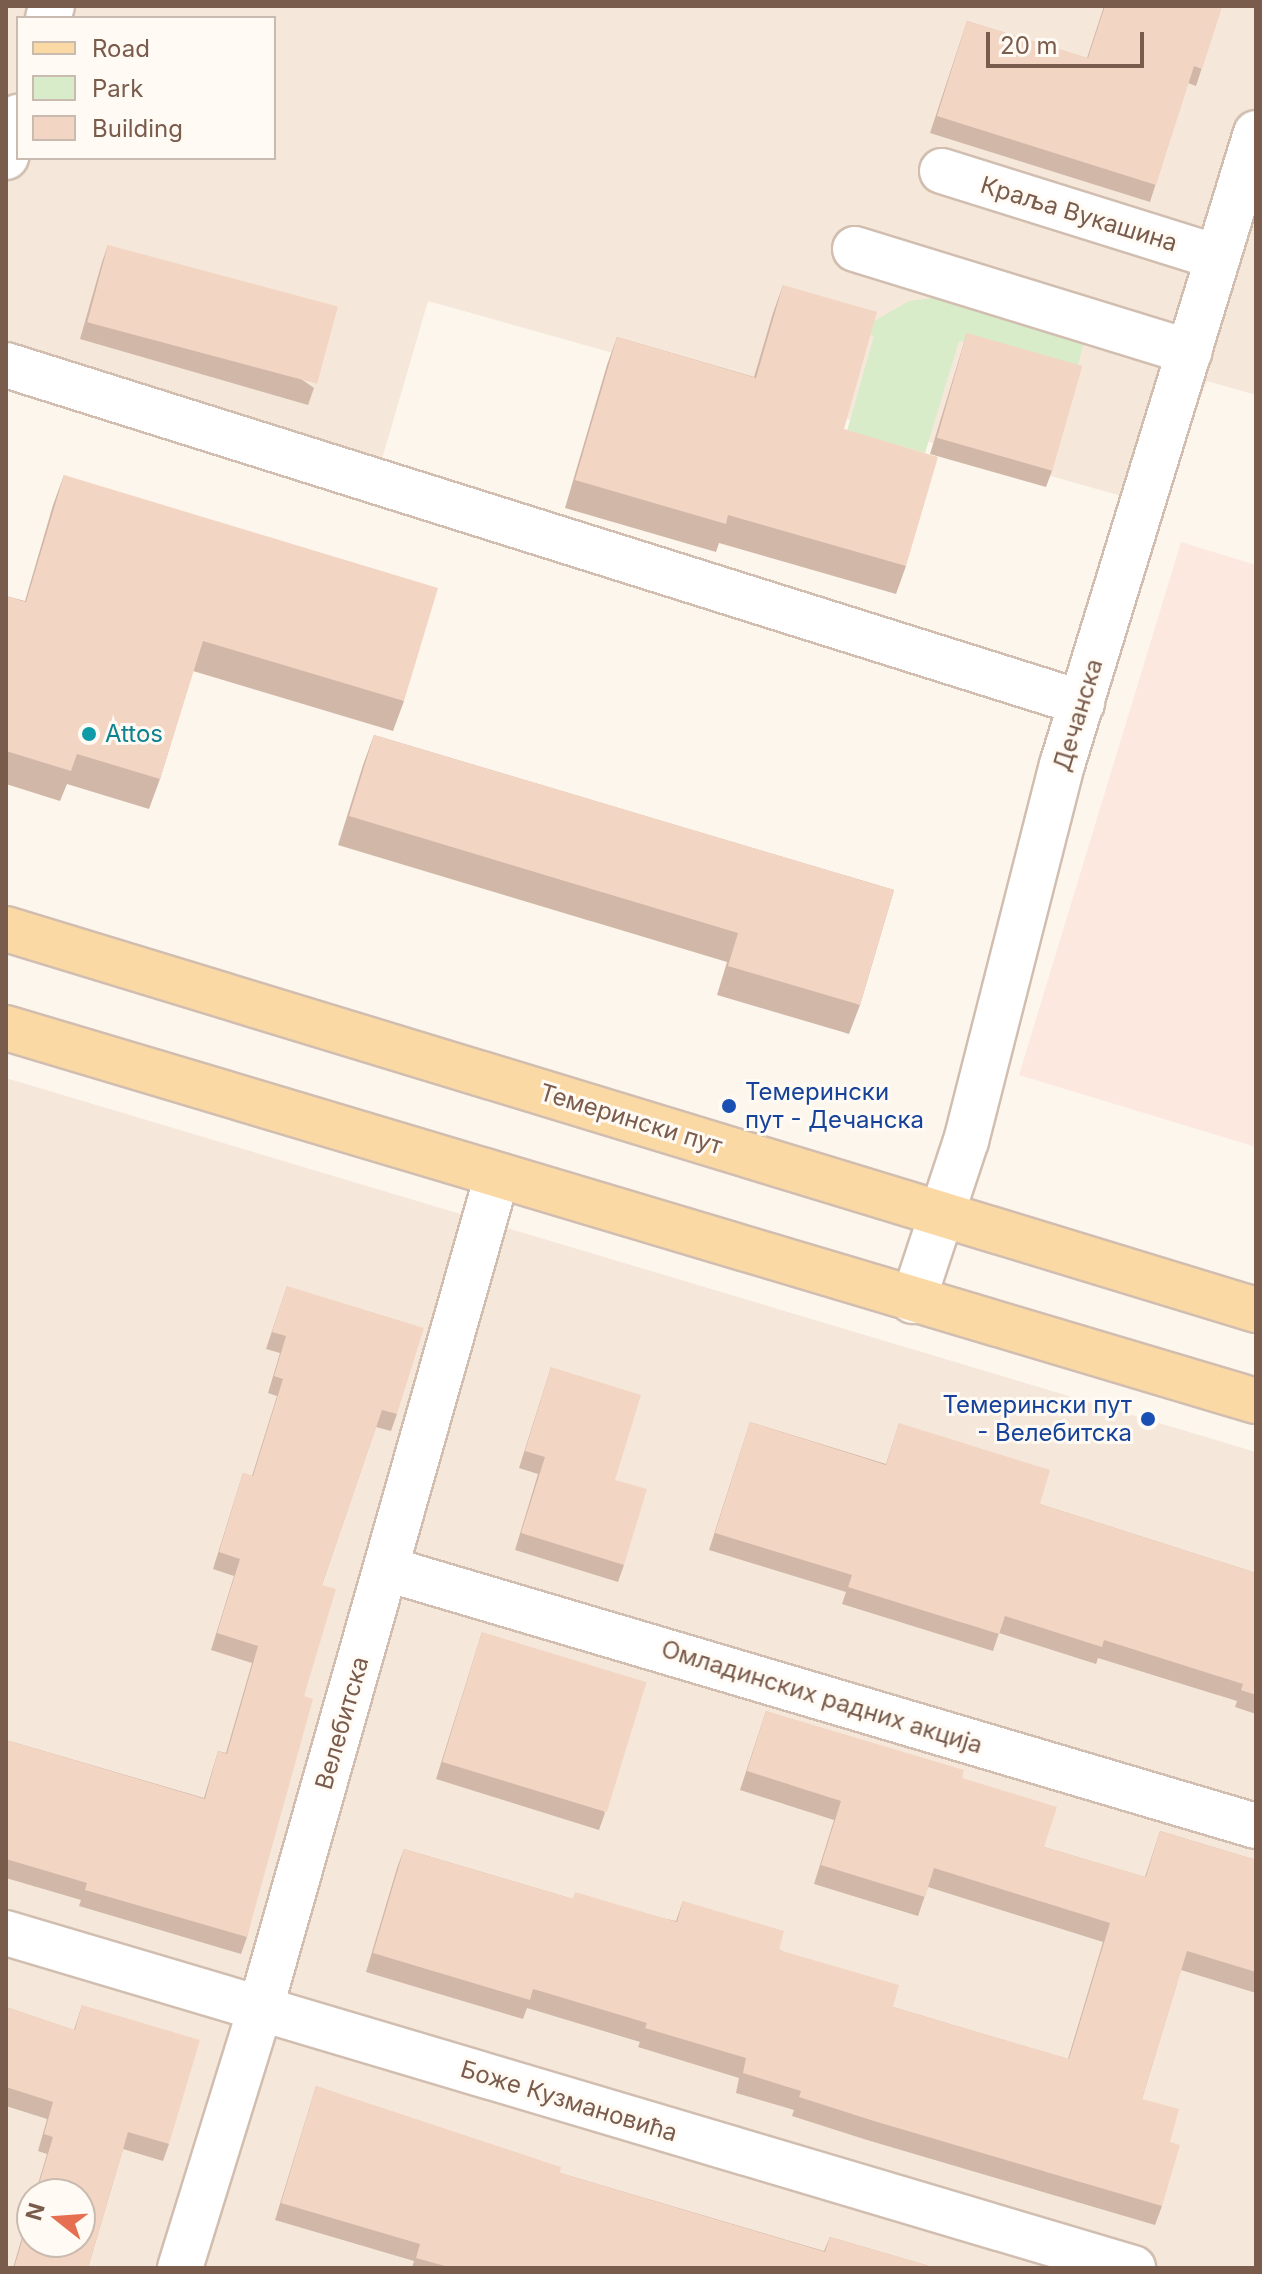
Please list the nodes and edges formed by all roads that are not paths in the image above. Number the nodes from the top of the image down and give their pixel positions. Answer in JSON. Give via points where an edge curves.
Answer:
{"nodes":[{"id":1,"x":16,"y":124,"type":"edge"},
{"id":2,"x":1256,"y":133,"type":"edge"},
{"id":3,"x":6,"y":157,"type":"edge"},
{"id":4,"x":942,"y":171,"type":"dead end"},
{"id":5,"x":855,"y":249,"type":"dead end"},
{"id":6,"x":1216,"y":257,"type":"junction"},
{"id":7,"x":1190,"y":352,"type":"junction"},
{"id":8,"x":6,"y":365,"type":"edge"},
{"id":9,"x":1082,"y":703,"type":"junction"},
{"id":10,"x":6,"y":929,"type":"edge"},
{"id":11,"x":6,"y":1028,"type":"edge"},
{"id":12,"x":497,"y":1176,"type":"junction"},
{"id":13,"x":942,"y":1214,"type":"junction"},
{"id":14,"x":913,"y":1301,"type":"junction"},
{"id":15,"x":1256,"y":1310,"type":"edge"},
{"id":16,"x":1256,"y":1401,"type":"edge"},
{"id":17,"x":387,"y":1569,"type":"junction"},
{"id":18,"x":1256,"y":1826,"type":"edge"},
{"id":19,"x":6,"y":1933,"type":"edge"},
{"id":20,"x":260,"y":2010,"type":"junction"},
{"id":21,"x":180,"y":2268,"type":"edge"},
{"id":22,"x":1133,"y":2268,"type":"edge"}],
"edges":[{"from":1,"to":3,"type":"street"},
{"from":2,"to":6,"type":"street","name":"Дечанска"},
{"from":4,"to":6,"type":"street","name":"Краља Вукашина"},
{"from":5,"to":7,"type":"street"},
{"from":6,"to":7,"type":"street","name":"Дечанска"},
{"from":7,"to":9,"type":"street","name":"Дечанска"},
{"from":8,"to":9,"type":"street"},
{"from":9,"to":13,"type":"street","name":"Дечанска"},
{"from":10,"to":13,"type":"main road","name":"Темерински пут"},
{"from":11,"to":12,"type":"main road"},
{"from":12,"to":14,"type":"main road"},
{"from":12,"to":17,"type":"street","name":"Велебитска"},
{"from":13,"to":14,"type":"street","name":"Дечанска"},
{"from":13,"to":15,"type":"main road","name":"Темерински пут"},
{"from":14,"to":16,"type":"main road"},
{"from":17,"to":18,"type":"street","name":"Омладинских радних акција"},
{"from":17,"to":20,"type":"street","name":"Велебитска"},
{"from":19,"to":20,"type":"street","name":"Боже Кузмановића"},
{"from":20,"to":21,"type":"street","name":"Велебитска"},
{"from":20,"to":22,"type":"street","name":"Боже Кузмановића"}]}
